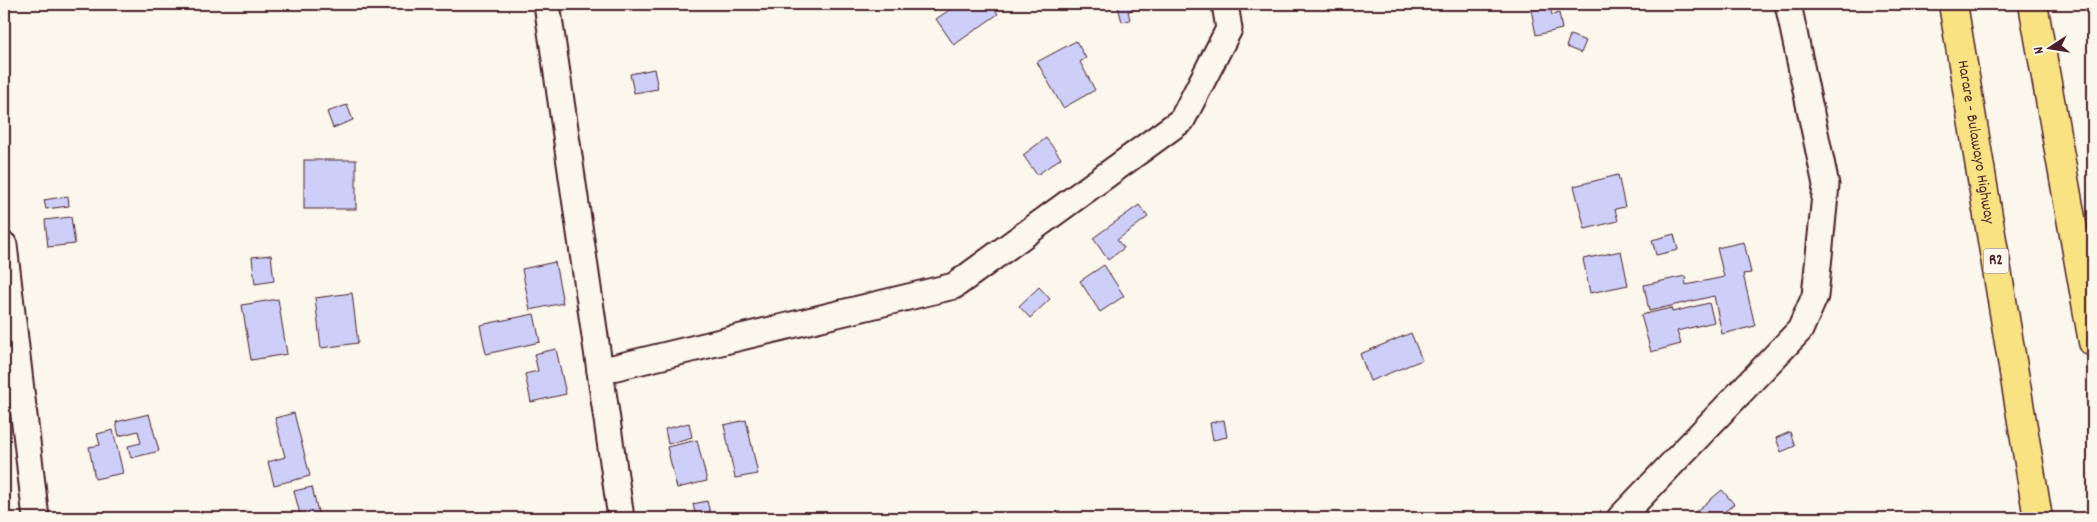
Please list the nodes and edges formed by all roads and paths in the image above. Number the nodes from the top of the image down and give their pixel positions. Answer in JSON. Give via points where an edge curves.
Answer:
{"nodes":[{"id":1,"x":547,"y":4,"type":"edge"},
{"id":2,"x":1226,"y":4,"type":"edge"},
{"id":3,"x":1788,"y":4,"type":"edge"},
{"id":4,"x":1953,"y":4,"type":"edge"},
{"id":5,"x":2033,"y":4,"type":"edge"},
{"id":6,"x":4,"y":245,"type":"edge"},
{"id":7,"x":2093,"y":342,"type":"edge"},
{"id":8,"x":600,"y":371,"type":"junction"},
{"id":9,"x":13,"y":416,"type":"edge"},
{"id":10,"x":36,"y":518,"type":"edge"},
{"id":11,"x":621,"y":518,"type":"edge"},
{"id":12,"x":1620,"y":518,"type":"edge"},
{"id":13,"x":2038,"y":518,"type":"edge"}],
"edges":[{"from":1,"to":8,"type":"street"},
{"from":2,"to":8,"type":"street","via":[[1229,29],[1182,120],[954,286]]},
{"from":3,"to":12,"type":"street","via":[[1826,184],[1815,296],[1800,330]]},
{"from":4,"to":13,"type":"highway","name":"Harare - Bulawayo Highway","number":"R2"},
{"from":5,"to":7,"type":"highway"},
{"from":6,"to":9,"type":"street"},
{"from":8,"to":11,"type":"street"},
{"from":9,"to":10,"type":"street"}]}
